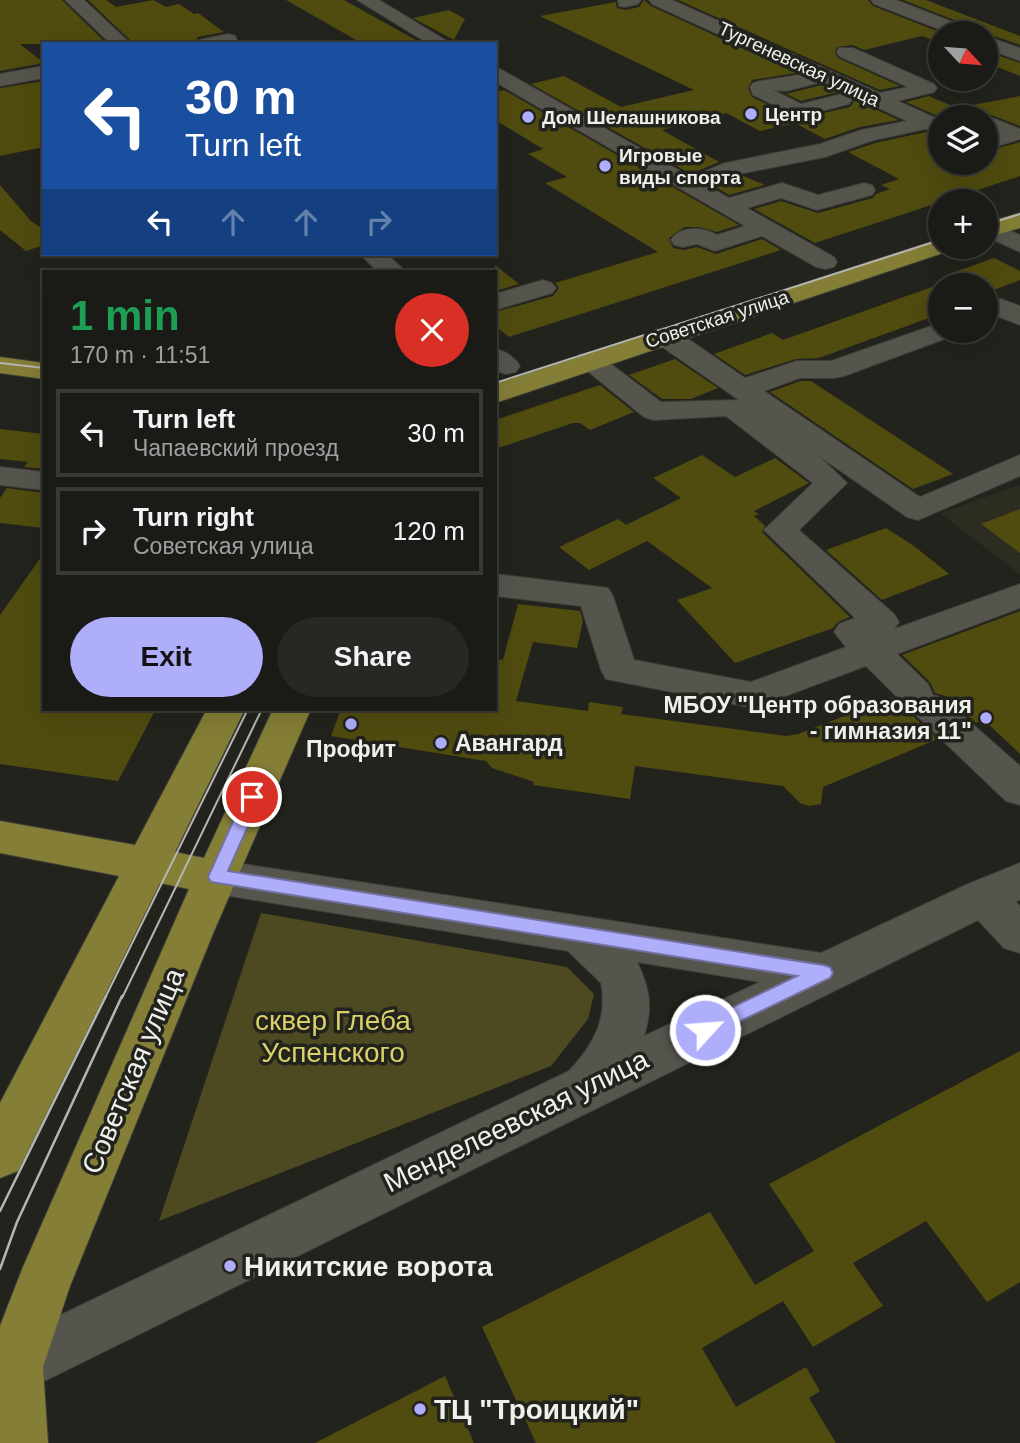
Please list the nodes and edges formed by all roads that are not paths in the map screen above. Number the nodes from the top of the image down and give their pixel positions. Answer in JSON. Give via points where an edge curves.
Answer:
{"nodes":[{"id":1,"x":74,"y":0,"type":"edge"},
{"id":2,"x":658,"y":0,"type":"edge"},
{"id":3,"x":880,"y":0,"type":"edge"},
{"id":4,"x":722,"y":6,"type":"dead end"},
{"id":5,"x":362,"y":8,"type":"edge"},
{"id":6,"x":689,"y":14,"type":"junction"},
{"id":7,"x":934,"y":21,"type":"edge"},
{"id":8,"x":761,"y":29,"type":"dead end"},
{"id":9,"x":734,"y":34,"type":"junction"},
{"id":10,"x":1020,"y":38,"type":"edge"},
{"id":11,"x":228,"y":40,"type":"dead end"},
{"id":12,"x":120,"y":42,"type":"edge"},
{"id":13,"x":217,"y":42,"type":"edge"},
{"id":14,"x":440,"y":42,"type":"edge"},
{"id":15,"x":998,"y":42,"type":"edge"},
{"id":16,"x":998,"y":46,"type":"edge"},
{"id":17,"x":846,"y":52,"type":"dead end"},
{"id":18,"x":1020,"y":55,"type":"edge"},
{"id":19,"x":796,"y":63,"type":"junction"},
{"id":20,"x":42,"y":72,"type":"edge"},
{"id":21,"x":759,"y":73,"type":"dead end"},
{"id":22,"x":497,"y":75,"type":"edge"},
{"id":23,"x":824,"y":75,"type":"junction"},
{"id":24,"x":0,"y":80,"type":"edge"},
{"id":25,"x":872,"y":97,"type":"junction"},
{"id":26,"x":580,"y":122,"type":"junction"},
{"id":27,"x":928,"y":122,"type":"edge"},
{"id":28,"x":928,"y":126,"type":"edge"},
{"id":29,"x":998,"y":126,"type":"edge"},
{"id":30,"x":552,"y":130,"type":"dead end"},
{"id":31,"x":1017,"y":134,"type":"edge"},
{"id":32,"x":998,"y":140,"type":"edge"},
{"id":33,"x":825,"y":150,"type":"junction"},
{"id":34,"x":690,"y":184,"type":"junction"},
{"id":35,"x":1020,"y":199,"type":"edge"},
{"id":36,"x":727,"y":206,"type":"junction"},
{"id":37,"x":998,"y":215,"type":"edge"},
{"id":38,"x":1020,"y":220,"type":"edge"},
{"id":39,"x":998,"y":222,"type":"edge"},
{"id":40,"x":765,"y":228,"type":"junction"},
{"id":41,"x":928,"y":229,"type":"edge"},
{"id":42,"x":998,"y":230,"type":"edge"},
{"id":43,"x":683,"y":240,"type":"dead end"},
{"id":44,"x":1020,"y":245,"type":"edge"},
{"id":45,"x":928,"y":250,"type":"edge"},
{"id":46,"x":374,"y":256,"type":"edge"},
{"id":47,"x":825,"y":262,"type":"junction"},
{"id":48,"x":392,"y":270,"type":"edge"},
{"id":49,"x":543,"y":288,"type":"dead end"},
{"id":50,"x":497,"y":301,"type":"edge"},
{"id":51,"x":998,"y":308,"type":"edge"},
{"id":52,"x":1020,"y":317,"type":"edge"},
{"id":53,"x":928,"y":335,"type":"edge"},
{"id":54,"x":665,"y":336,"type":"junction"},
{"id":55,"x":589,"y":361,"type":"junction"},
{"id":56,"x":499,"y":364,"type":"edge"},
{"id":57,"x":0,"y":365,"type":"edge"},
{"id":58,"x":42,"y":371,"type":"edge"},
{"id":59,"x":742,"y":389,"type":"junction"},
{"id":60,"x":497,"y":393,"type":"edge"},
{"id":61,"x":1020,"y":464,"type":"edge"},
{"id":62,"x":0,"y":476,"type":"edge"},
{"id":63,"x":42,"y":481,"type":"edge"},
{"id":64,"x":497,"y":585,"type":"edge"},
{"id":65,"x":1020,"y":595,"type":"edge"},
{"id":66,"x":873,"y":652,"type":"junction"},
{"id":67,"x":225,"y":711,"type":"edge"},
{"id":68,"x":291,"y":711,"type":"edge"},
{"id":69,"x":1020,"y":790,"type":"edge"},
{"id":70,"x":0,"y":837,"type":"edge"},
{"id":71,"x":148,"y":864,"type":"junction"},
{"id":72,"x":217,"y":877,"type":"junction"},
{"id":73,"x":1002,"y":888,"type":"edge"},
{"id":74,"x":580,"y":934,"type":"junction"},
{"id":75,"x":1020,"y":935,"type":"edge"},
{"id":76,"x":823,"y":973,"type":"junction"},
{"id":77,"x":586,"y":1087,"type":"junction"},
{"id":78,"x":0,"y":1154,"type":"edge"},
{"id":79,"x":14,"y":1367,"type":"junction"},
{"id":80,"x":18,"y":1443,"type":"edge"}],
"edges":[{"from":1,"to":12,"type":"street"},
{"from":2,"to":6,"type":"street","name":"Тургеневская улица"},
{"from":3,"to":7,"type":"street"},
{"from":4,"to":6,"type":"street"},
{"from":5,"to":14,"type":"street","via":[[382,19],[405,22]]},
{"from":6,"to":9,"type":"street","name":"Тургеневская улица"},
{"from":8,"to":9,"type":"street"},
{"from":9,"to":19,"type":"street","name":"Тургеневская улица"},
{"from":10,"to":15,"type":"street"},
{"from":11,"to":13,"type":"street"},
{"from":16,"to":18,"type":"street"},
{"from":17,"to":25,"type":"street","via":[[927,88]]},
{"from":19,"to":21,"type":"street"},
{"from":19,"to":23,"type":"street","name":"Тургеневская улица"},
{"from":20,"to":24,"type":"street"},
{"from":22,"to":26,"type":"street"},
{"from":23,"to":25,"type":"street","name":"Тургеневская улица"},
{"from":23,"to":25,"type":"street","via":[[760,87],[760,91],[799,111]]},
{"from":25,"to":27,"type":"street","name":"Тургеневская улица"},
{"from":26,"to":30,"type":"street"},
{"from":26,"to":34,"type":"street"},
{"from":28,"to":33,"type":"street","via":[[869,135]]},
{"from":29,"to":31,"type":"street"},
{"from":31,"to":32,"type":"street"},
{"from":33,"to":34,"type":"street","via":[[733,168]]},
{"from":33,"to":36,"type":"street","via":[[864,177],[817,203],[782,190]]},
{"from":34,"to":36,"type":"street"},
{"from":35,"to":37,"type":"main road"},
{"from":36,"to":40,"type":"street"},
{"from":38,"to":39,"type":"main road"},
{"from":40,"to":43,"type":"street","via":[[715,244],[699,235]]},
{"from":40,"to":47,"type":"street"},
{"from":41,"to":47,"type":"main road","name":"Советская улица"},
{"from":42,"to":44,"type":"street"},
{"from":45,"to":54,"type":"main road","name":"Советская улица"},
{"from":46,"to":48,"type":"street"},
{"from":47,"to":56,"type":"main road","name":"Советская улица"},
{"from":49,"to":50,"type":"street"},
{"from":51,"to":52,"type":"street"},
{"from":53,"to":59,"type":"street","via":[[834,370],[797,369]]},
{"from":54,"to":55,"type":"main road","name":"Советская улица"},
{"from":54,"to":59,"type":"street"},
{"from":55,"to":60,"type":"main road","name":"Советская улица"},
{"from":55,"to":66,"type":"street","via":[[654,411],[732,407],[831,483],[780,530],[881,622],[852,632]]},
{"from":57,"to":58,"type":"main road"},
{"from":59,"to":61,"type":"street","via":[[918,510]]},
{"from":62,"to":63,"type":"street"},
{"from":64,"to":66,"type":"street","via":[[596,596],[619,670],[753,695]]},
{"from":65,"to":66,"type":"street"},
{"from":66,"to":69,"type":"street"},
{"from":67,"to":71,"type":"main road"},
{"from":68,"to":72,"type":"main road","name":"Советская улица"},
{"from":70,"to":71,"type":"main road"},
{"from":71,"to":72,"type":"main road"},
{"from":71,"to":78,"type":"main road"},
{"from":72,"to":74,"type":"street"},
{"from":72,"to":79,"type":"main road","name":"Советская улица","via":[[42,1286]]},
{"from":73,"to":75,"type":"street"},
{"from":73,"to":76,"type":"street","name":"Менделеевская улица"},
{"from":74,"to":76,"type":"street"},
{"from":74,"to":77,"type":"street","via":[[610,961],[624,983],[626,1008],[621,1033],[602,1072]]},
{"from":76,"to":77,"type":"street","name":"Менделеевская улица"},
{"from":77,"to":79,"type":"street","name":"Менделеевская улица"},
{"from":79,"to":80,"type":"main road","name":"Советская улица"}]}
